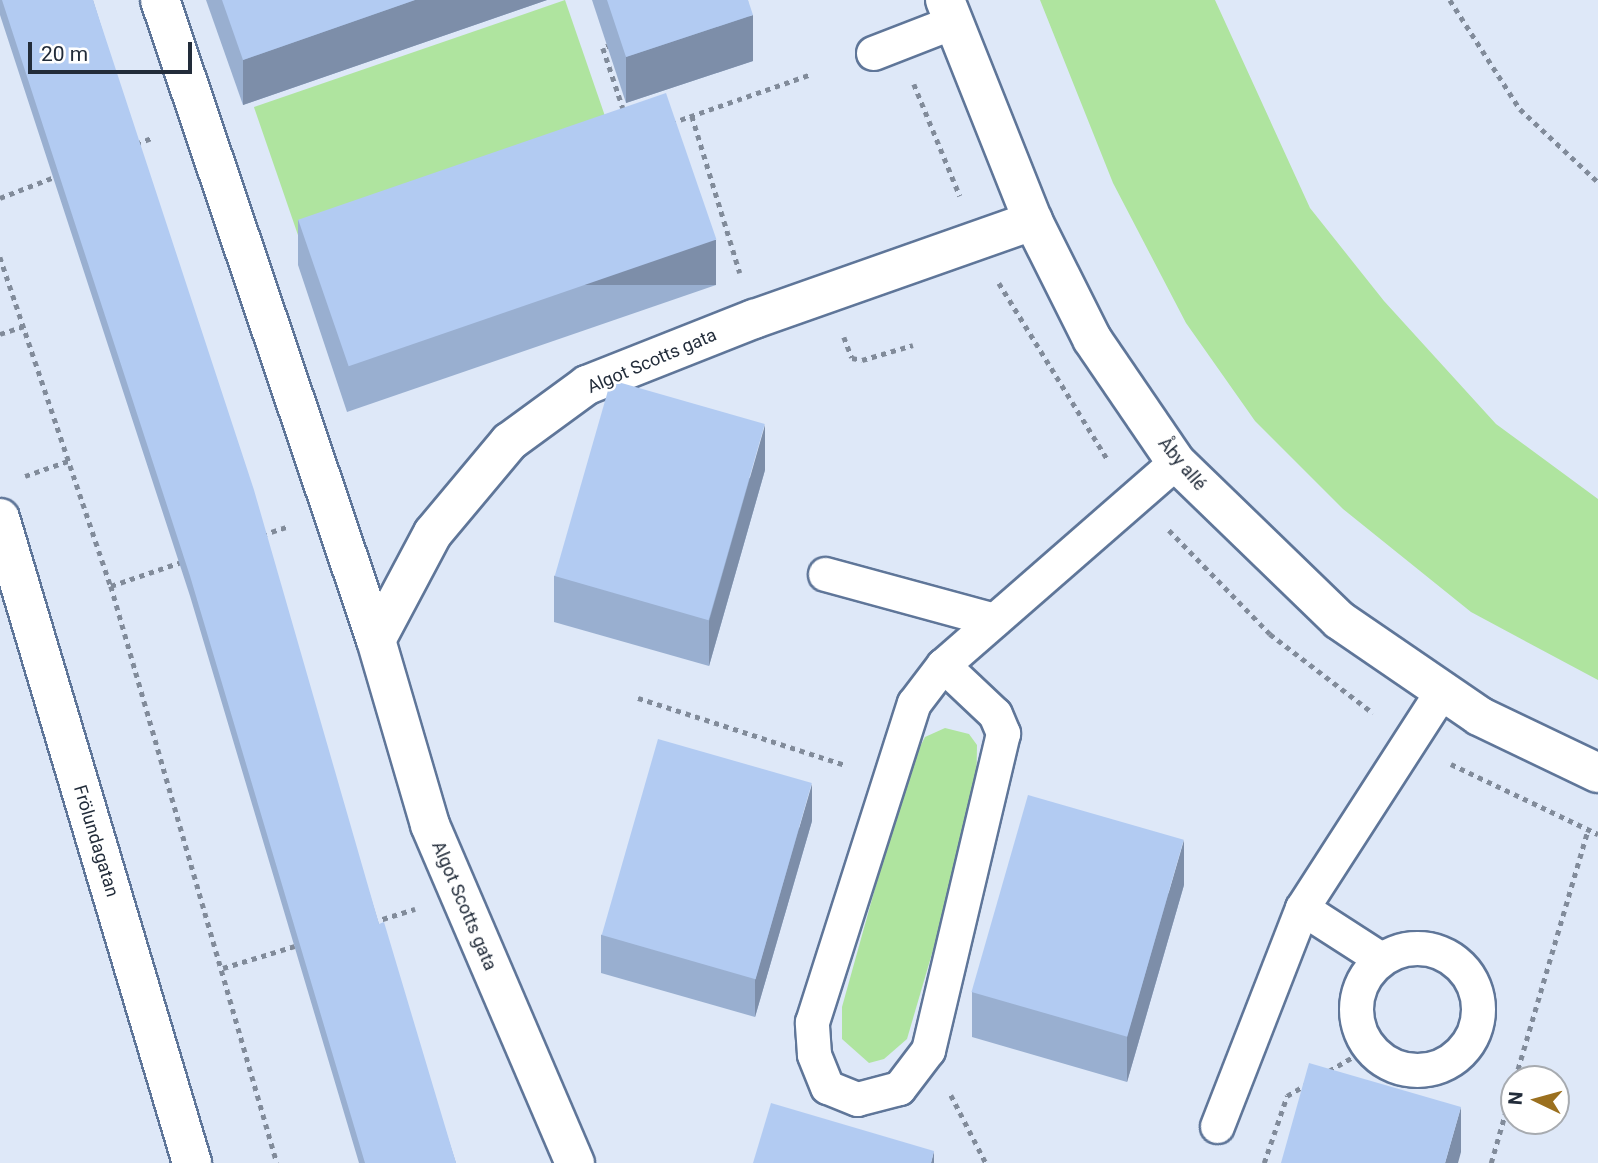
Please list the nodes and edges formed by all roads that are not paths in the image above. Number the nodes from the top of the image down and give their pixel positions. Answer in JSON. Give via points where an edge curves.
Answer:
{"nodes":[{"id":1,"x":160,"y":0,"type":"edge"},
{"id":2,"x":949,"y":11,"type":"edge"},
{"id":3,"x":873,"y":53,"type":"dead end"},
{"id":4,"x":1033,"y":221,"type":"junction"},
{"id":5,"x":1177,"y":462,"type":"junction"},
{"id":6,"x":0,"y":518,"type":"edge"},
{"id":7,"x":825,"y":573,"type":"dead end"},
{"id":8,"x":994,"y":620,"type":"junction"},
{"id":9,"x":376,"y":640,"type":"junction"},
{"id":10,"x":943,"y":665,"type":"junction"},
{"id":11,"x":1441,"y":692,"type":"junction"},
{"id":12,"x":1598,"y":773,"type":"edge"},
{"id":13,"x":1302,"y":908,"type":"junction"},
{"id":14,"x":1381,"y":960,"type":"junction"},
{"id":15,"x":1217,"y":1126,"type":"dead end"},
{"id":16,"x":192,"y":1163,"type":"edge"},
{"id":17,"x":575,"y":1163,"type":"edge"}],
"edges":[{"from":1,"to":9,"type":"street","name":"Algot Scotts gata"},
{"from":2,"to":3,"type":"lane"},
{"from":2,"to":4,"type":"street","name":"Åby allé"},
{"from":4,"to":5,"type":"street","name":"Åby allé","via":[[1092,339]]},
{"from":4,"to":9,"type":"street","name":"Algot Scotts gata","via":[[754,319],[587,386],[509,442],[433,533]]},
{"from":5,"to":8,"type":"lane"},
{"from":5,"to":11,"type":"street","name":"Åby allé","via":[[1339,620]]},
{"from":6,"to":16,"type":"street","name":"Frölundagatan"},
{"from":7,"to":8,"type":"lane"},
{"from":8,"to":10,"type":"lane"},
{"from":9,"to":17,"type":"street","name":"Algot Scotts gata","via":[[456,896]]},
{"from":10,"to":10,"type":"lane","via":[[995,714],[1003,733],[928,1049],[899,1088],[857,1099],[827,1087],[814,1054],[812,1022],[914,703]]},
{"from":11,"to":12,"type":"street","name":"Åby allé"},
{"from":11,"to":13,"type":"lane"},
{"from":13,"to":14,"type":"lane"},
{"from":13,"to":15,"type":"lane"},
{"from":14,"to":14,"type":"lane","via":[[1410,949],[1440,952],[1471,979],[1478,1019],[1458,1055],[1441,1066],[1402,1068],[1370,1047],[1359,1030],[1358,1001],[1367,974]]}]}
